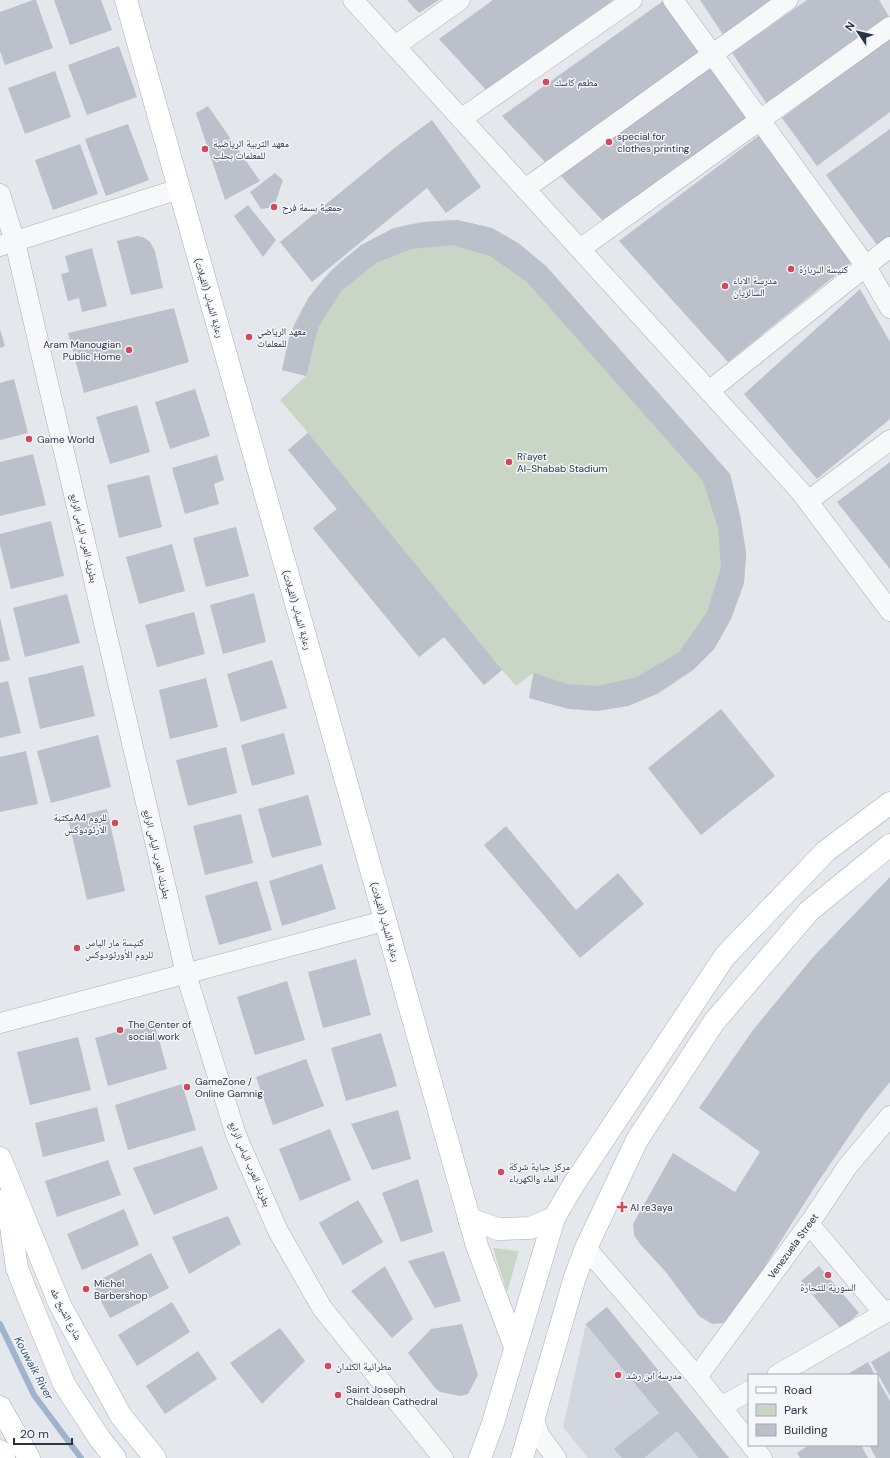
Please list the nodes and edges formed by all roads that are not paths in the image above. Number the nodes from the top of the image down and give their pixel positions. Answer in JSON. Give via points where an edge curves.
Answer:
{"nodes":[{"id":1,"x":126,"y":0,"type":"edge"},
{"id":2,"x":353,"y":0,"type":"edge"},
{"id":3,"x":460,"y":0,"type":"edge"},
{"id":4,"x":632,"y":0,"type":"edge"},
{"id":5,"x":674,"y":0,"type":"edge"},
{"id":6,"x":788,"y":0,"type":"edge"},
{"id":7,"x":890,"y":26,"type":"edge"},
{"id":8,"x":395,"y":46,"type":"junction"},
{"id":9,"x":713,"y":55,"type":"junction"},
{"id":10,"x":461,"y":119,"type":"junction"},
{"id":11,"x":761,"y":120,"type":"junction"},
{"id":12,"x":179,"y":189,"type":"junction"},
{"id":13,"x":525,"y":189,"type":"junction"},
{"id":14,"x":0,"y":194,"type":"edge"},
{"id":15,"x":7,"y":244,"type":"edge"},
{"id":16,"x":890,"y":247,"type":"edge"},
{"id":17,"x":580,"y":249,"type":"junction"},
{"id":18,"x":865,"y":265,"type":"junction"},
{"id":19,"x":890,"y":308,"type":"edge"},
{"id":20,"x":709,"y":391,"type":"junction"},
{"id":21,"x":890,"y":440,"type":"edge"},
{"id":22,"x":808,"y":501,"type":"junction"},
{"id":23,"x":890,"y":611,"type":"edge"},
{"id":24,"x":890,"y":803,"type":"edge"},
{"id":25,"x":890,"y":845,"type":"edge"},
{"id":26,"x":384,"y":921,"type":"junction"},
{"id":27,"x":186,"y":974,"type":"junction"},
{"id":28,"x":0,"y":1023,"type":"edge"},
{"id":29,"x":890,"y":1116,"type":"edge"},
{"id":30,"x":2,"y":1163,"type":"edge"},
{"id":31,"x":554,"y":1218,"type":"junction"},
{"id":32,"x":469,"y":1219,"type":"junction"},
{"id":33,"x":809,"y":1224,"type":"junction"},
{"id":34,"x":586,"y":1248,"type":"junction"},
{"id":35,"x":887,"y":1312,"type":"edge"},
{"id":36,"x":515,"y":1347,"type":"junction"},
{"id":37,"x":779,"y":1374,"type":"edge"},
{"id":38,"x":697,"y":1377,"type":"junction"},
{"id":39,"x":748,"y":1392,"type":"edge"},
{"id":40,"x":0,"y":1407,"type":"edge"},
{"id":41,"x":721,"y":1407,"type":"junction"},
{"id":42,"x":534,"y":1419,"type":"junction"},
{"id":43,"x":748,"y":1441,"type":"edge"},
{"id":44,"x":752,"y":1446,"type":"edge"},
{"id":45,"x":0,"y":1451,"type":"edge"},
{"id":46,"x":4,"y":1458,"type":"edge"},
{"id":47,"x":29,"y":1458,"type":"edge"},
{"id":48,"x":115,"y":1458,"type":"edge"},
{"id":49,"x":155,"y":1458,"type":"edge"},
{"id":50,"x":443,"y":1458,"type":"edge"},
{"id":51,"x":480,"y":1458,"type":"edge"},
{"id":52,"x":522,"y":1458,"type":"edge"},
{"id":53,"x":556,"y":1458,"type":"edge"},
{"id":54,"x":762,"y":1458,"type":"edge"}],
"edges":[{"from":1,"to":12,"type":"main road","name":"رعاية الشباب (الفيلات)"},
{"from":2,"to":8,"type":"street"},
{"from":3,"to":8,"type":"street"},
{"from":4,"to":10,"type":"street"},
{"from":5,"to":9,"type":"street"},
{"from":6,"to":9,"type":"street"},
{"from":7,"to":11,"type":"street"},
{"from":8,"to":10,"type":"street"},
{"from":9,"to":11,"type":"street"},
{"from":9,"to":13,"type":"street"},
{"from":10,"to":13,"type":"street"},
{"from":11,"to":17,"type":"street"},
{"from":11,"to":18,"type":"street"},
{"from":12,"to":15,"type":"street"},
{"from":12,"to":26,"type":"main road","name":"رعاية الشباب (الفيلات)"},
{"from":13,"to":17,"type":"street"},
{"from":14,"to":15,"type":"street","name":"بطريك العرب الياس الرابع"},
{"from":15,"to":27,"type":"street","name":"بطريك العرب الياس الرابع"},
{"from":16,"to":18,"type":"street"},
{"from":17,"to":20,"type":"street"},
{"from":18,"to":19,"type":"street"},
{"from":18,"to":20,"type":"street"},
{"from":20,"to":22,"type":"street"},
{"from":21,"to":22,"type":"street"},
{"from":22,"to":23,"type":"street"},
{"from":24,"to":31,"type":"main road","via":[[826,851],[725,956]]},
{"from":25,"to":34,"type":"main road","via":[[809,910],[714,1022],[637,1140]]},
{"from":26,"to":27,"type":"street"},
{"from":26,"to":32,"type":"main road","name":"رعاية الشباب (الفيلات)"},
{"from":27,"to":28,"type":"street"},
{"from":27,"to":50,"type":"street","name":"بطريك العرب الياس الرابع","via":[[236,1135],[278,1230],[322,1308]]},
{"from":29,"to":33,"type":"street","name":"Venezuela Street","via":[[847,1167]]},
{"from":30,"to":48,"type":"main road","via":[[17,1268],[64,1384]]},
{"from":30,"to":49,"type":"main road","name":"شارع الشيخ طه","via":[[60,1305],[121,1416]]},
{"from":31,"to":32,"type":"main road","via":[[530,1228],[498,1229]]},
{"from":31,"to":36,"type":"main road"},
{"from":32,"to":36,"type":"main road","name":"رعاية الشباب (الفيلات)"},
{"from":33,"to":35,"type":"street"},
{"from":33,"to":38,"type":"street","name":"Venezuela Street"},
{"from":34,"to":38,"type":"street"},
{"from":34,"to":42,"type":"main road","via":[[565,1308]]},
{"from":35,"to":37,"type":"street"},
{"from":36,"to":51,"type":"main road"},
{"from":38,"to":41,"type":"street"},
{"from":39,"to":41,"type":"street"},
{"from":40,"to":47,"type":"main road"},
{"from":41,"to":43,"type":"street"},
{"from":42,"to":52,"type":"main road"},
{"from":42,"to":53,"type":"street","via":[[540,1435]]},
{"from":44,"to":54,"type":"street"},
{"from":45,"to":46,"type":"main road"}]}
